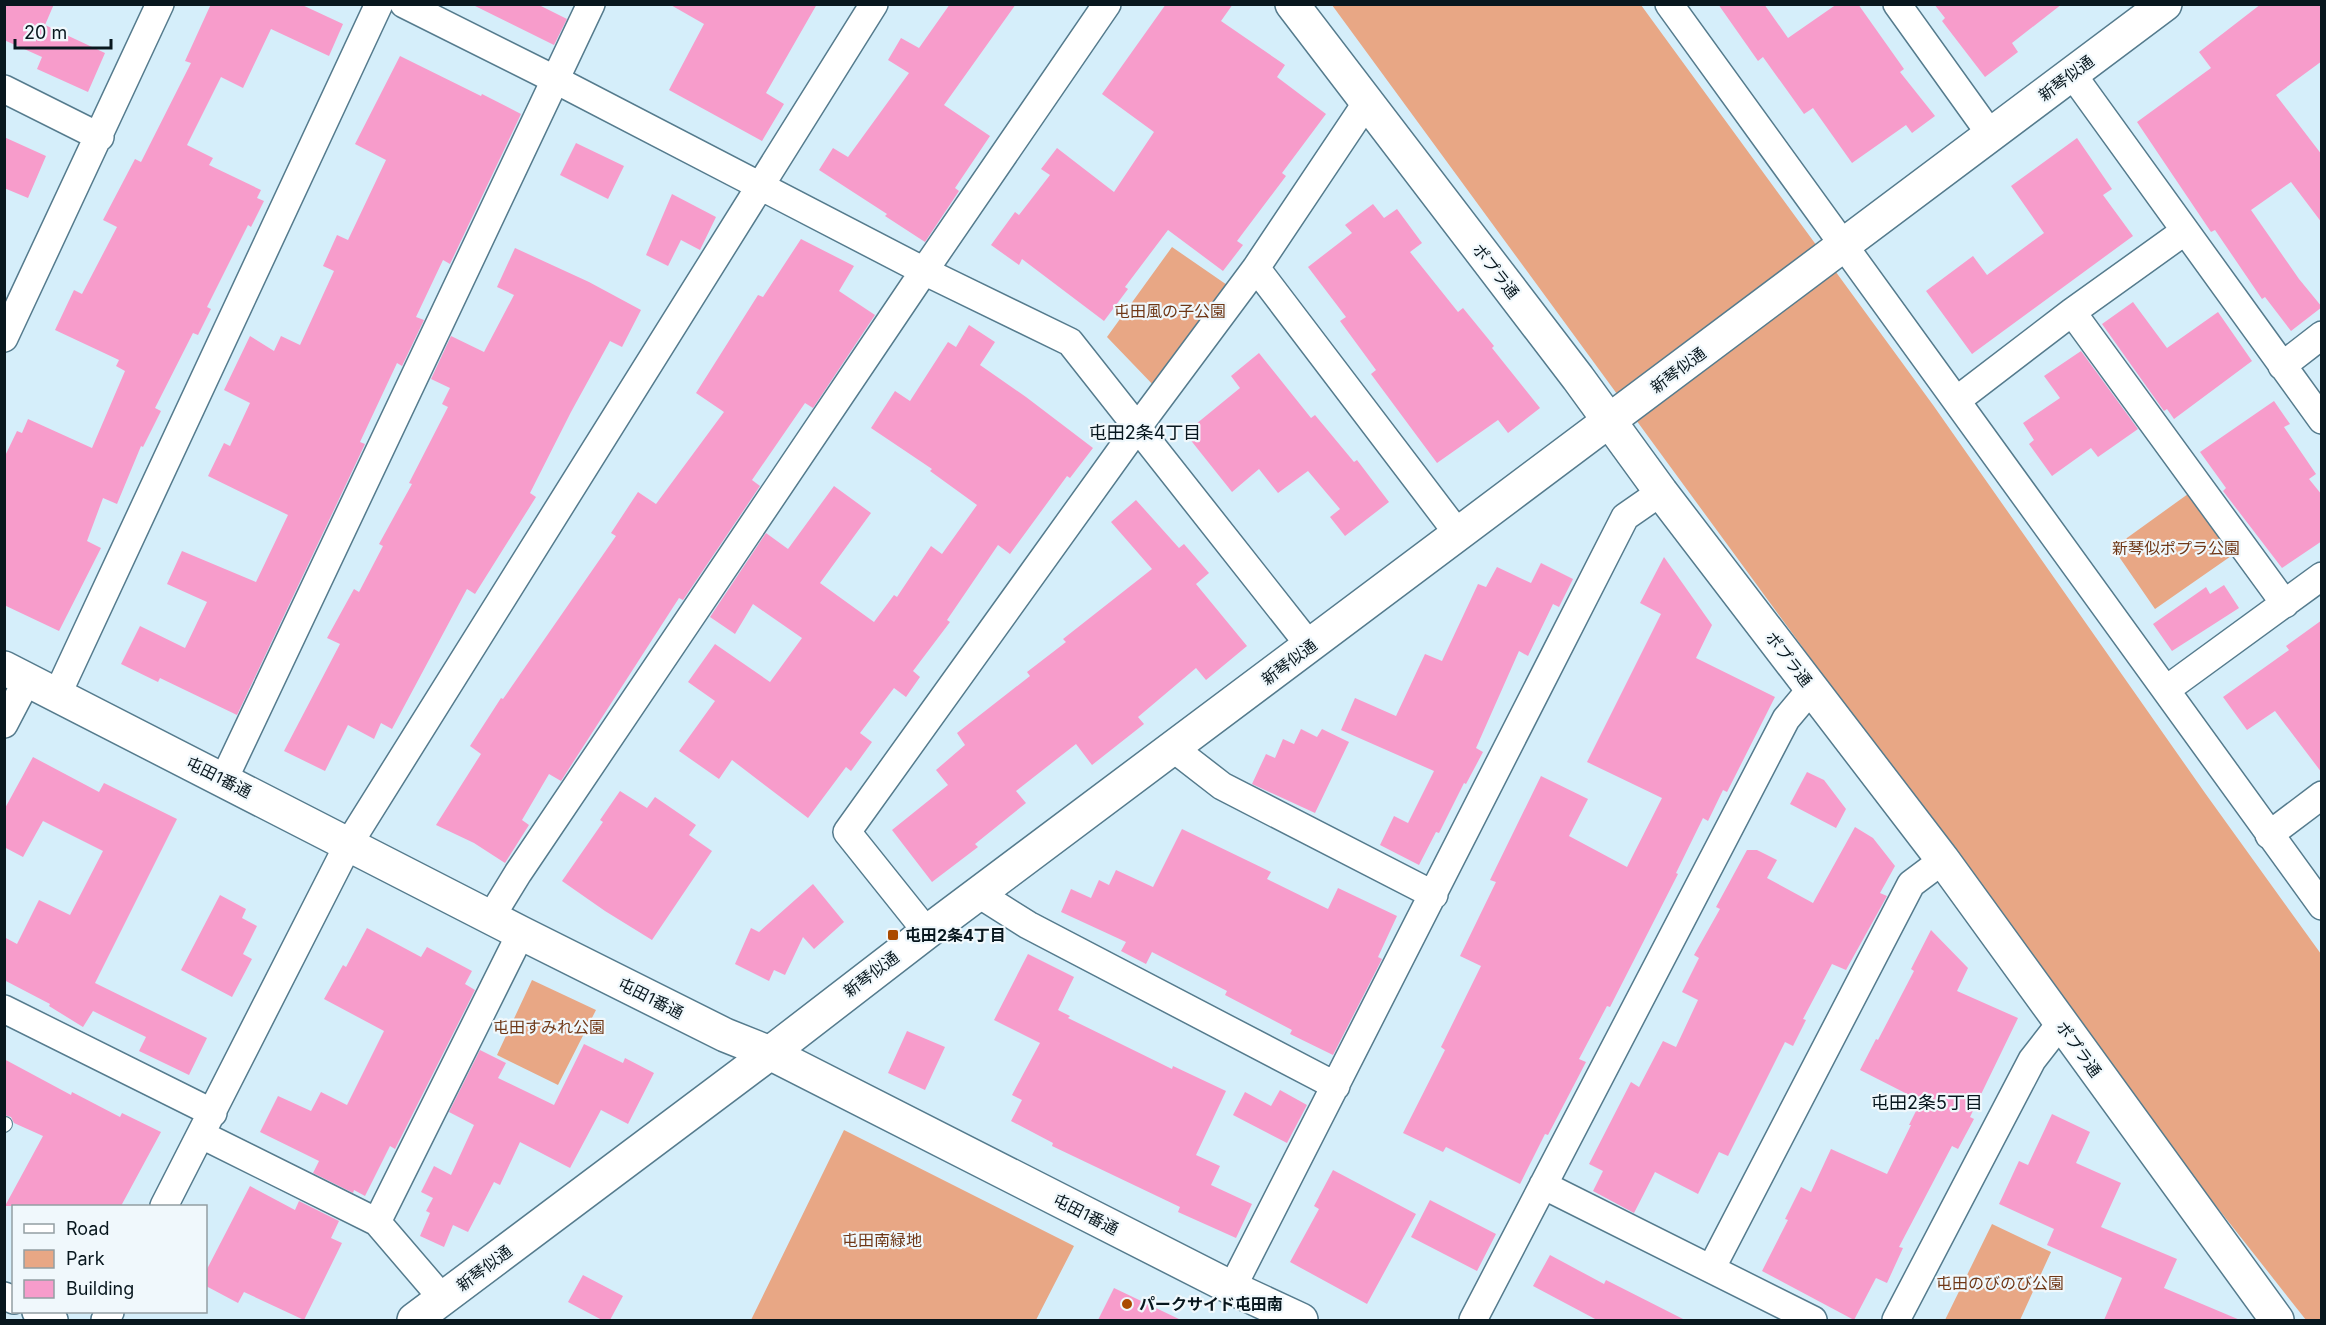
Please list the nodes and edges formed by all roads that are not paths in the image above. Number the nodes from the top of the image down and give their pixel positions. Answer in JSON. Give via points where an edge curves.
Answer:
{"nodes":[{"id":1,"x":160,"y":4,"type":"edge"},
{"id":2,"x":379,"y":4,"type":"edge"},
{"id":3,"x":404,"y":4,"type":"edge"},
{"id":4,"x":591,"y":4,"type":"edge"},
{"id":5,"x":874,"y":4,"type":"edge"},
{"id":6,"x":1107,"y":4,"type":"edge"},
{"id":7,"x":1292,"y":4,"type":"edge"},
{"id":8,"x":1670,"y":4,"type":"edge"},
{"id":9,"x":1897,"y":4,"type":"edge"},
{"id":10,"x":2165,"y":4,"type":"edge"},
{"id":11,"x":2072,"y":74,"type":"junction"},
{"id":12,"x":556,"y":80,"type":"junction"},
{"id":13,"x":4,"y":89,"type":"edge"},
{"id":14,"x":1367,"y":102,"type":"junction"},
{"id":15,"x":1991,"y":135,"type":"junction"},
{"id":16,"x":100,"y":137,"type":"junction"},
{"id":17,"x":760,"y":184,"type":"junction"},
{"id":18,"x":2185,"y":231,"type":"junction"},
{"id":19,"x":1844,"y":245,"type":"junction"},
{"id":20,"x":1256,"y":268,"type":"junction"},
{"id":21,"x":924,"y":271,"type":"junction"},
{"id":22,"x":2072,"y":312,"type":"junction"},
{"id":23,"x":2322,"y":335,"type":"edge"},
{"id":24,"x":4,"y":338,"type":"edge"},
{"id":25,"x":2282,"y":366,"type":"junction"},
{"id":26,"x":1957,"y":400,"type":"junction"},
{"id":27,"x":2322,"y":420,"type":"edge"},
{"id":28,"x":1610,"y":421,"type":"junction"},
{"id":29,"x":1137,"y":428,"type":"junction"},
{"id":30,"x":1661,"y":492,"type":"junction"},
{"id":31,"x":1459,"y":535,"type":"junction"},
{"id":32,"x":2322,"y":576,"type":"edge"},
{"id":33,"x":2285,"y":604,"type":"junction"},
{"id":34,"x":1310,"y":646,"type":"junction"},
{"id":35,"x":16,"y":674,"type":"edge"},
{"id":36,"x":1812,"y":688,"type":"junction"},
{"id":37,"x":2166,"y":689,"type":"junction"},
{"id":38,"x":57,"y":695,"type":"junction"},
{"id":39,"x":4,"y":724,"type":"edge"},
{"id":40,"x":1173,"y":748,"type":"junction"},
{"id":41,"x":224,"y":779,"type":"junction"},
{"id":42,"x":2322,"y":795,"type":"edge"},
{"id":43,"x":2268,"y":835,"type":"junction"},
{"id":44,"x":348,"y":845,"type":"junction"},
{"id":45,"x":1944,"y":860,"type":"junction"},
{"id":46,"x":979,"y":894,"type":"junction"},
{"id":47,"x":1434,"y":895,"type":"junction"},
{"id":48,"x":2322,"y":906,"type":"edge"},
{"id":49,"x":491,"y":918,"type":"junction"},
{"id":50,"x":927,"y":932,"type":"junction"},
{"id":51,"x":521,"y":933,"type":"junction"},
{"id":52,"x":4,"y":1009,"type":"edge"},
{"id":53,"x":2060,"y":1024,"type":"junction"},
{"id":54,"x":770,"y":1053,"type":"junction"},
{"id":55,"x":1336,"y":1086,"type":"junction"},
{"id":56,"x":207,"y":1124,"type":"junction"},
{"id":57,"x":1543,"y":1185,"type":"junction"},
{"id":58,"x":165,"y":1205,"type":"edge"},
{"id":59,"x":377,"y":1222,"type":"junction"},
{"id":60,"x":1711,"y":1269,"type":"junction"},
{"id":61,"x":1232,"y":1288,"type":"junction"},
{"id":62,"x":442,"y":1299,"type":"junction"},
{"id":63,"x":40,"y":1313,"type":"edge"},
{"id":64,"x":54,"y":1320,"type":"edge"},
{"id":65,"x":414,"y":1320,"type":"edge"},
{"id":66,"x":1301,"y":1320,"type":"edge"},
{"id":67,"x":1473,"y":1320,"type":"edge"},
{"id":68,"x":1813,"y":1320,"type":"edge"},
{"id":69,"x":1896,"y":1320,"type":"edge"},
{"id":70,"x":2277,"y":1320,"type":"edge"}],
"edges":[{"from":1,"to":16,"type":"street"},
{"from":2,"to":38,"type":"street"},
{"from":3,"to":12,"type":"street"},
{"from":4,"to":12,"type":"street"},
{"from":5,"to":17,"type":"street"},
{"from":6,"to":21,"type":"street"},
{"from":7,"to":14,"type":"street","name":"ポプラ通"},
{"from":8,"to":19,"type":"street"},
{"from":9,"to":15,"type":"street"},
{"from":10,"to":11,"type":"street","name":"新琴似通"},
{"from":11,"to":15,"type":"street","name":"新琴似通"},
{"from":11,"to":18,"type":"street"},
{"from":12,"to":17,"type":"street"},
{"from":12,"to":41,"type":"street"},
{"from":13,"to":16,"type":"street"},
{"from":14,"to":20,"type":"street"},
{"from":14,"to":28,"type":"street","name":"ポプラ通"},
{"from":15,"to":19,"type":"street","name":"新琴似通"},
{"from":16,"to":24,"type":"street"},
{"from":17,"to":21,"type":"street"},
{"from":17,"to":44,"type":"street"},
{"from":18,"to":22,"type":"street"},
{"from":18,"to":25,"type":"street"},
{"from":19,"to":26,"type":"street"},
{"from":19,"to":28,"type":"street","name":"新琴似通"},
{"from":20,"to":29,"type":"street"},
{"from":20,"to":31,"type":"street"},
{"from":21,"to":29,"type":"street","via":[[1070,342]]},
{"from":21,"to":49,"type":"street"},
{"from":22,"to":26,"type":"street"},
{"from":22,"to":33,"type":"street"},
{"from":23,"to":25,"type":"street"},
{"from":25,"to":27,"type":"street"},
{"from":26,"to":37,"type":"street"},
{"from":28,"to":30,"type":"street","name":"ポプラ通"},
{"from":28,"to":31,"type":"street","name":"新琴似通"},
{"from":29,"to":34,"type":"street"},
{"from":29,"to":50,"type":"street","via":[[847,832]]},
{"from":30,"to":36,"type":"street","name":"ポプラ通"},
{"from":30,"to":47,"type":"street","via":[[1625,517]]},
{"from":31,"to":34,"type":"street","name":"新琴似通"},
{"from":32,"to":33,"type":"street"},
{"from":33,"to":37,"type":"street"},
{"from":34,"to":40,"type":"street","name":"新琴似通"},
{"from":35,"to":38,"type":"street","name":"屯田1番通"},
{"from":35,"to":39,"type":"street"},
{"from":36,"to":45,"type":"street","name":"ポプラ通"},
{"from":36,"to":57,"type":"street","via":[[1786,719]]},
{"from":37,"to":43,"type":"street"},
{"from":38,"to":41,"type":"street","name":"屯田1番通"},
{"from":40,"to":46,"type":"street","name":"新琴似通"},
{"from":40,"to":47,"type":"street","via":[[1222,786]]},
{"from":41,"to":44,"type":"street","name":"屯田1番通"},
{"from":42,"to":43,"type":"street"},
{"from":43,"to":48,"type":"street"},
{"from":44,"to":49,"type":"street","name":"屯田1番通"},
{"from":44,"to":56,"type":"street"},
{"from":45,"to":53,"type":"street","name":"ポプラ通"},
{"from":45,"to":60,"type":"street","via":[[1911,884]]},
{"from":46,"to":50,"type":"street","name":"新琴似通"},
{"from":46,"to":55,"type":"street","via":[[1028,925]]},
{"from":47,"to":55,"type":"street"},
{"from":49,"to":51,"type":"street","name":"屯田1番通"},
{"from":50,"to":54,"type":"street","name":"新琴似通"},
{"from":51,"to":54,"type":"street","name":"屯田1番通"},
{"from":51,"to":59,"type":"street"},
{"from":52,"to":56,"type":"street"},
{"from":53,"to":69,"type":"street","via":[[2032,1059]]},
{"from":53,"to":70,"type":"street","name":"ポプラ通"},
{"from":54,"to":61,"type":"street","name":"屯田1番通"},
{"from":54,"to":62,"type":"street","name":"新琴似通"},
{"from":55,"to":61,"type":"street"},
{"from":56,"to":58,"type":"street"},
{"from":56,"to":59,"type":"street"},
{"from":57,"to":60,"type":"street"},
{"from":57,"to":67,"type":"street"},
{"from":59,"to":62,"type":"street"},
{"from":60,"to":68,"type":"street"},
{"from":61,"to":66,"type":"street","name":"屯田1番通"},
{"from":62,"to":65,"type":"street","name":"新琴似通"},
{"from":63,"to":64,"type":"street"}]}
